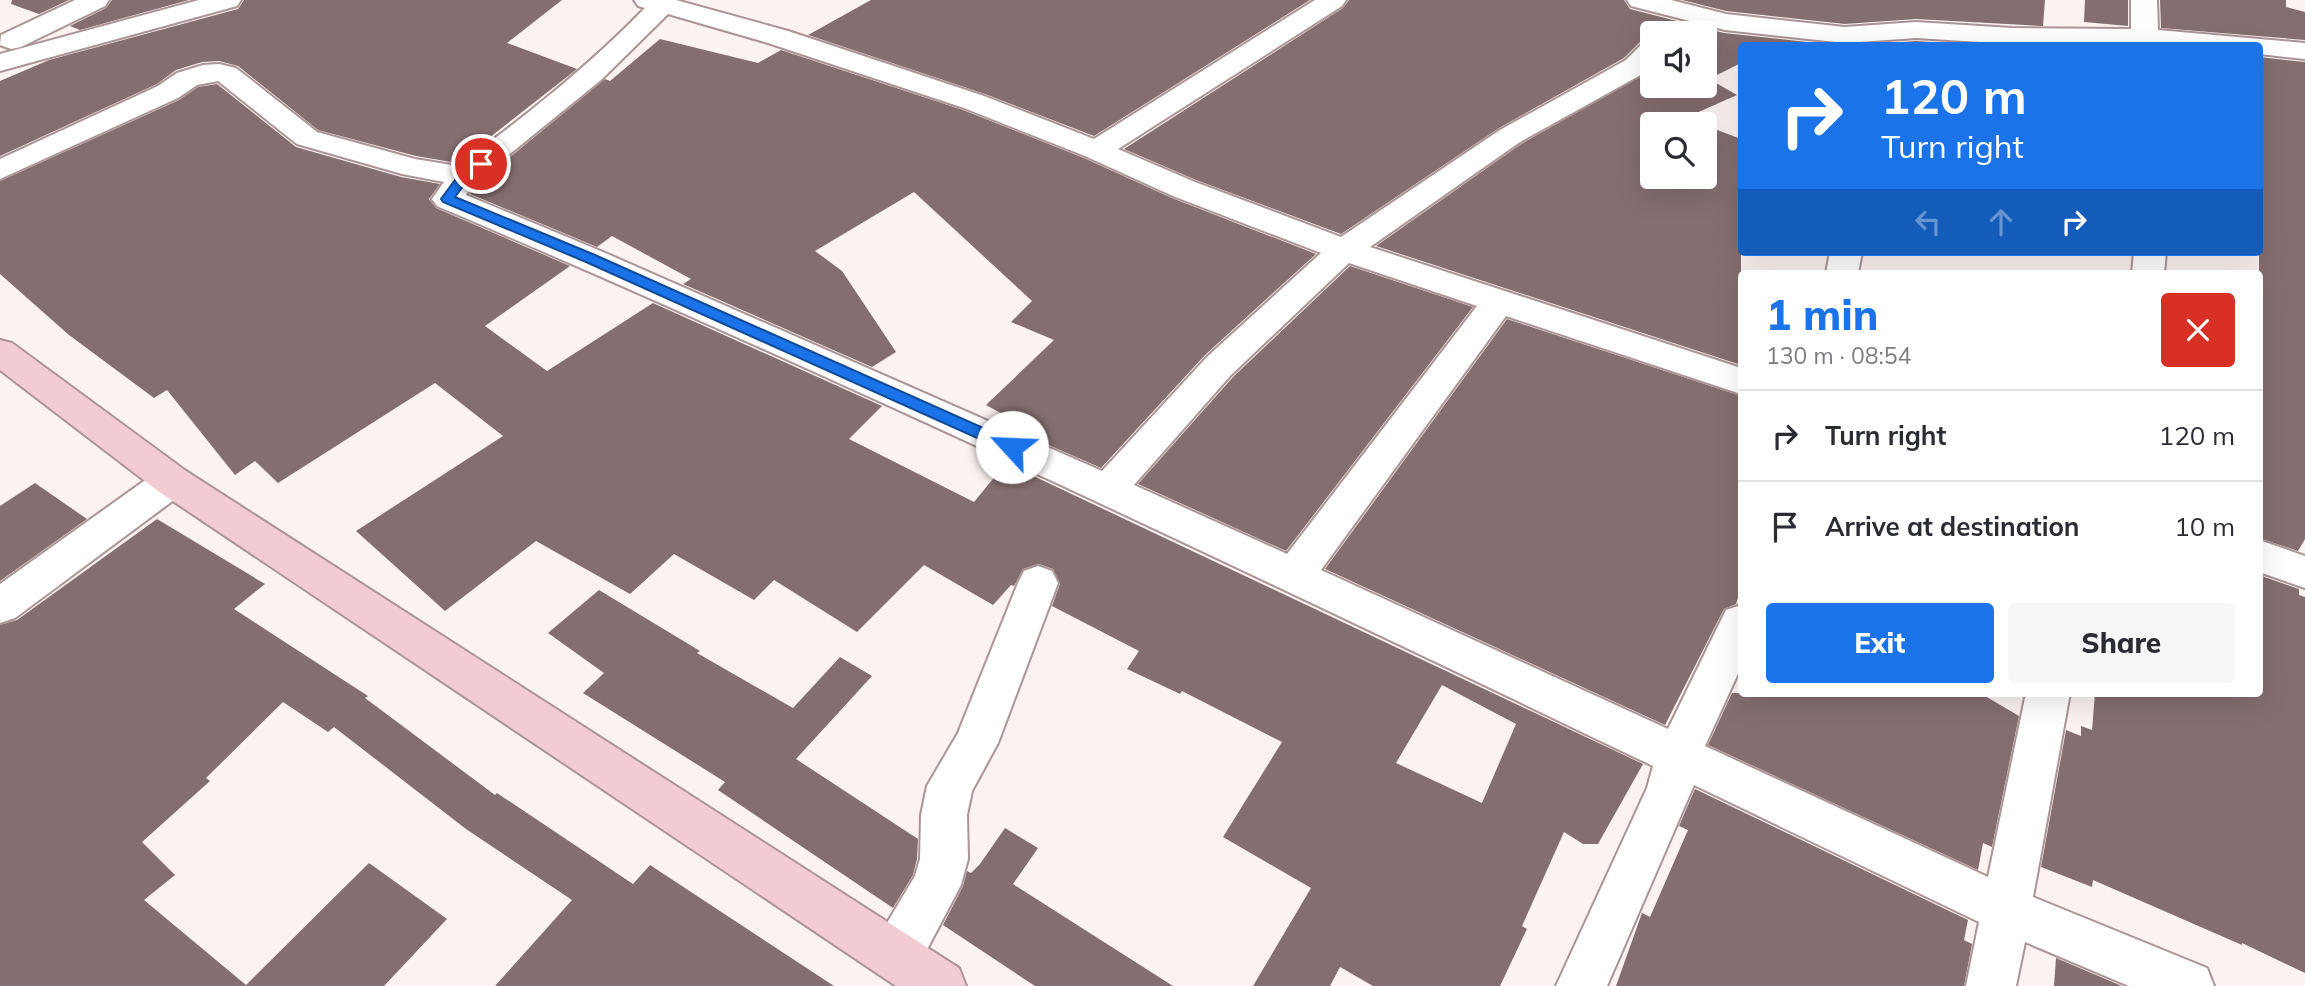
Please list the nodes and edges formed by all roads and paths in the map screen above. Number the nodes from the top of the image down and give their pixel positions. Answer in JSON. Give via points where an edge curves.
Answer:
{"nodes":[{"id":1,"x":96,"y":0,"type":"edge"},
{"id":2,"x":228,"y":0,"type":"edge"},
{"id":3,"x":1640,"y":0,"type":"edge"},
{"id":4,"x":2144,"y":0,"type":"edge"},
{"id":5,"x":655,"y":2,"type":"edge"},
{"id":6,"x":1312,"y":5,"type":"edge"},
{"id":7,"x":1692,"y":7,"type":"edge"},
{"id":8,"x":1679,"y":21,"type":"edge"},
{"id":9,"x":1890,"y":29,"type":"edge"},
{"id":10,"x":2144,"y":41,"type":"edge"},
{"id":11,"x":2165,"y":42,"type":"edge"},
{"id":12,"x":2263,"y":46,"type":"edge"},
{"id":13,"x":0,"y":47,"type":"edge"},
{"id":14,"x":2305,"y":51,"type":"edge"},
{"id":15,"x":0,"y":62,"type":"edge"},
{"id":16,"x":1640,"y":62,"type":"edge"},
{"id":17,"x":1096,"y":150,"type":"junction"},
{"id":18,"x":0,"y":170,"type":"edge"},
{"id":19,"x":462,"y":178,"type":"junction"},
{"id":20,"x":1345,"y":250,"type":"junction"},
{"id":21,"x":1500,"y":300,"type":"junction"},
{"id":22,"x":0,"y":352,"type":"edge"},
{"id":23,"x":1738,"y":380,"type":"edge"},
{"id":24,"x":172,"y":481,"type":"junction"},
{"id":25,"x":1107,"y":490,"type":"junction"},
{"id":26,"x":2263,"y":557,"type":"edge"},
{"id":27,"x":2305,"y":572,"type":"edge"},
{"id":28,"x":1294,"y":576,"type":"junction"},
{"id":29,"x":1038,"y":583,"type":"dead end"},
{"id":30,"x":0,"y":606,"type":"edge"},
{"id":31,"x":1738,"y":628,"type":"edge"},
{"id":32,"x":2047,"y":697,"type":"edge"},
{"id":33,"x":1679,"y":755,"type":"junction"},
{"id":34,"x":2007,"y":910,"type":"junction"},
{"id":35,"x":915,"y":975,"type":"edge"},
{"id":36,"x":1581,"y":986,"type":"edge"},
{"id":37,"x":1991,"y":986,"type":"edge"},
{"id":38,"x":2189,"y":986,"type":"edge"}],
"edges":[{"from":1,"to":13,"type":"street"},
{"from":2,"to":15,"type":"street"},
{"from":3,"to":7,"type":"street"},
{"from":4,"to":10,"type":"street"},
{"from":5,"to":17,"type":"street","via":[[974,102]]},
{"from":5,"to":19,"type":"street","via":[[614,56]]},
{"from":6,"to":17,"type":"street"},
{"from":7,"to":8,"type":"street"},
{"from":7,"to":9,"type":"street","via":[[1725,22],[1845,36]]},
{"from":9,"to":10,"type":"street"},
{"from":10,"to":11,"type":"street"},
{"from":12,"to":14,"type":"street"},
{"from":16,"to":20,"type":"street","via":[[1510,136]]},
{"from":17,"to":20,"type":"street"},
{"from":18,"to":19,"type":"street","via":[[168,92],[178,81],[216,71],[226,74],[307,138]]},
{"from":19,"to":25,"type":"street","via":[[448,199],[591,258]]},
{"from":20,"to":21,"type":"street"},
{"from":20,"to":25,"type":"street","via":[[1219,366]]},
{"from":21,"to":23,"type":"street"},
{"from":21,"to":28,"type":"street"},
{"from":22,"to":24,"type":"street"},
{"from":24,"to":30,"type":"street"},
{"from":24,"to":35,"type":"street"},
{"from":25,"to":28,"type":"street"},
{"from":26,"to":27,"type":"street"},
{"from":28,"to":33,"type":"street"},
{"from":29,"to":35,"type":"street","via":[[976,743],[950,786],[944,815],[944,859]]},
{"from":31,"to":33,"type":"street"},
{"from":32,"to":34,"type":"street"},
{"from":33,"to":34,"type":"street"},
{"from":33,"to":36,"type":"street","via":[[1670,789]]},
{"from":34,"to":37,"type":"street"},
{"from":34,"to":38,"type":"street"}]}
